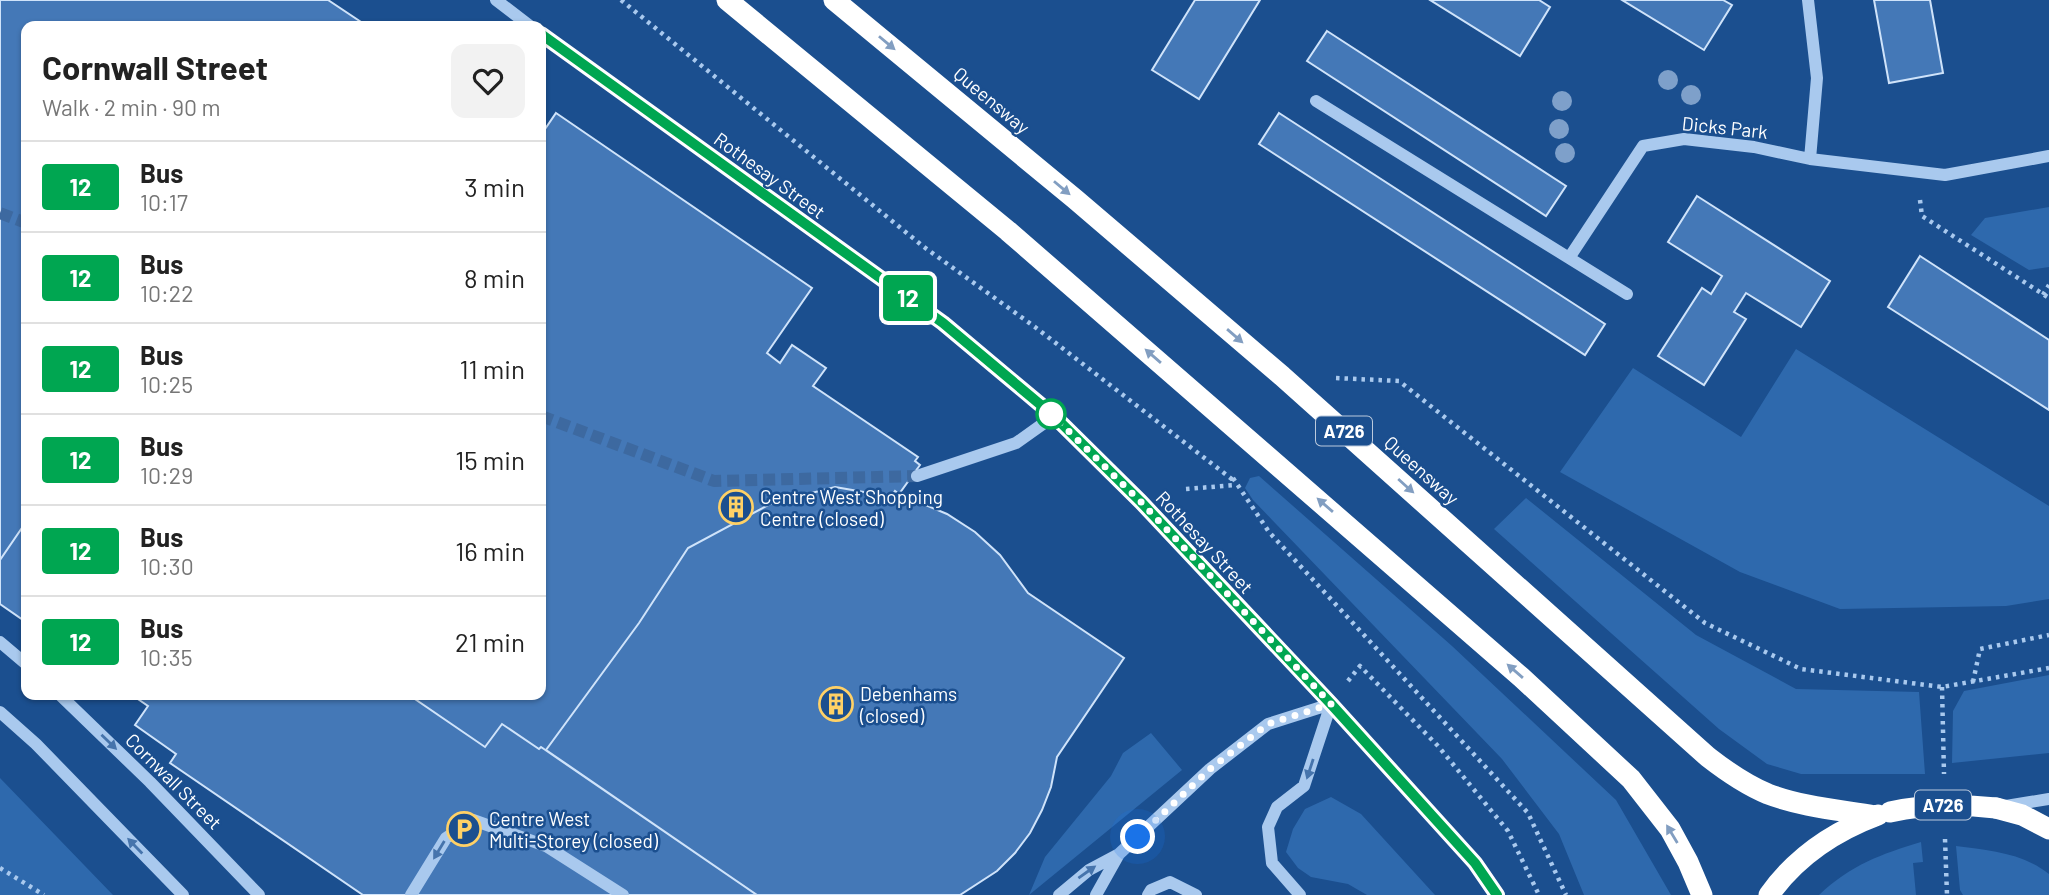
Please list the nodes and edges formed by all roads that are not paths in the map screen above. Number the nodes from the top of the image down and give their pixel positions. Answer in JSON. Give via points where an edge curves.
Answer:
{"nodes":[{"id":1,"x":496,"y":0,"type":"edge"},
{"id":2,"x":727,"y":0,"type":"edge"},
{"id":3,"x":834,"y":0,"type":"edge"},
{"id":4,"x":1808,"y":0,"type":"edge"},
{"id":5,"x":523,"y":21,"type":"edge"},
{"id":6,"x":546,"y":38,"type":"edge"},
{"id":7,"x":1316,"y":101,"type":"dead end"},
{"id":8,"x":2049,"y":156,"type":"edge"},
{"id":9,"x":1810,"y":159,"type":"junction"},
{"id":10,"x":1569,"y":258,"type":"junction"},
{"id":11,"x":1627,"y":294,"type":"dead end"},
{"id":12,"x":1054,"y":416,"type":"junction"},
{"id":13,"x":917,"y":476,"type":"tunnel mouth"},
{"id":14,"x":0,"y":642,"type":"edge"},
{"id":15,"x":21,"y":660,"type":"edge"},
{"id":16,"x":65,"y":700,"type":"edge"},
{"id":17,"x":1331,"y":704,"type":"junction"},
{"id":18,"x":0,"y":712,"type":"edge"},
{"id":19,"x":2049,"y":799,"type":"edge"},
{"id":20,"x":1996,"y":808,"type":"junction"},
{"id":21,"x":1882,"y":814,"type":"junction"},
{"id":22,"x":2049,"y":829,"type":"edge"},
{"id":23,"x":1119,"y":854,"type":"junction"},
{"id":24,"x":183,"y":895,"type":"edge"},
{"id":25,"x":259,"y":895,"type":"edge"},
{"id":26,"x":411,"y":895,"type":"edge"},
{"id":27,"x":623,"y":895,"type":"edge"},
{"id":28,"x":1059,"y":895,"type":"edge"},
{"id":29,"x":1096,"y":895,"type":"edge"},
{"id":30,"x":1148,"y":895,"type":"edge"},
{"id":31,"x":1196,"y":895,"type":"edge"},
{"id":32,"x":1300,"y":895,"type":"edge"},
{"id":33,"x":1497,"y":895,"type":"edge"},
{"id":34,"x":1702,"y":895,"type":"edge"},
{"id":35,"x":1769,"y":895,"type":"edge"}],
"edges":[{"from":1,"to":5,"type":"street"},
{"from":34,"to":2,"type":"highway","one_way":true,"via":[[1670,829],[1631,779],[1521,677],[1008,231]]},
{"from":3,"to":21,"type":"highway","name":"Queensway","number":"A726","one_way":true,"via":[[1282,376],[1716,763],[1746,783],[1793,801]]},
{"from":4,"to":9,"type":"street","via":[[1817,78]]},
{"from":6,"to":12,"type":"street","name":"Rothesay Street","via":[[943,323]]},
{"from":7,"to":10,"type":"street"},
{"from":8,"to":9,"type":"street","name":"Dicks Park","via":[[1945,176]]},
{"from":9,"to":10,"type":"street","name":"Dicks Park","via":[[1684,139],[1643,146]]},
{"from":10,"to":11,"type":"street"},
{"from":12,"to":13,"type":"street","via":[[1016,443]]},
{"from":12,"to":17,"type":"street","name":"Rothesay Street"},
{"from":14,"to":15,"type":"street"},
{"from":16,"to":25,"type":"street","name":"Cornwall Street","one_way":true},
{"from":17,"to":23,"type":"street","via":[[1268,724],[1210,769]]},
{"from":17,"to":32,"type":"street","one_way":true,"via":[[1304,786],[1277,807],[1268,827],[1272,863]]},
{"from":17,"to":33,"type":"street","name":"Rothesay Street","via":[[1475,863]]},
{"from":24,"to":18,"type":"street","one_way":true},
{"from":19,"to":20,"type":"street"},
{"from":20,"to":21,"type":"highway","number":"A726","bridge":true,"via":[[1928,805]]},
{"from":20,"to":22,"type":"highway","number":"A726"},
{"from":21,"to":35,"type":"highway","number":"A726","via":[[1805,854]]},
{"from":28,"to":23,"type":"street","one_way":true,"via":[[1089,870]]},
{"from":23,"to":29,"type":"street"},
{"from":27,"to":26,"type":"street","one_way":true,"via":[[546,845],[473,820],[446,838]]},
{"from":30,"to":31,"type":"street","via":[[1170,882]]}]}
